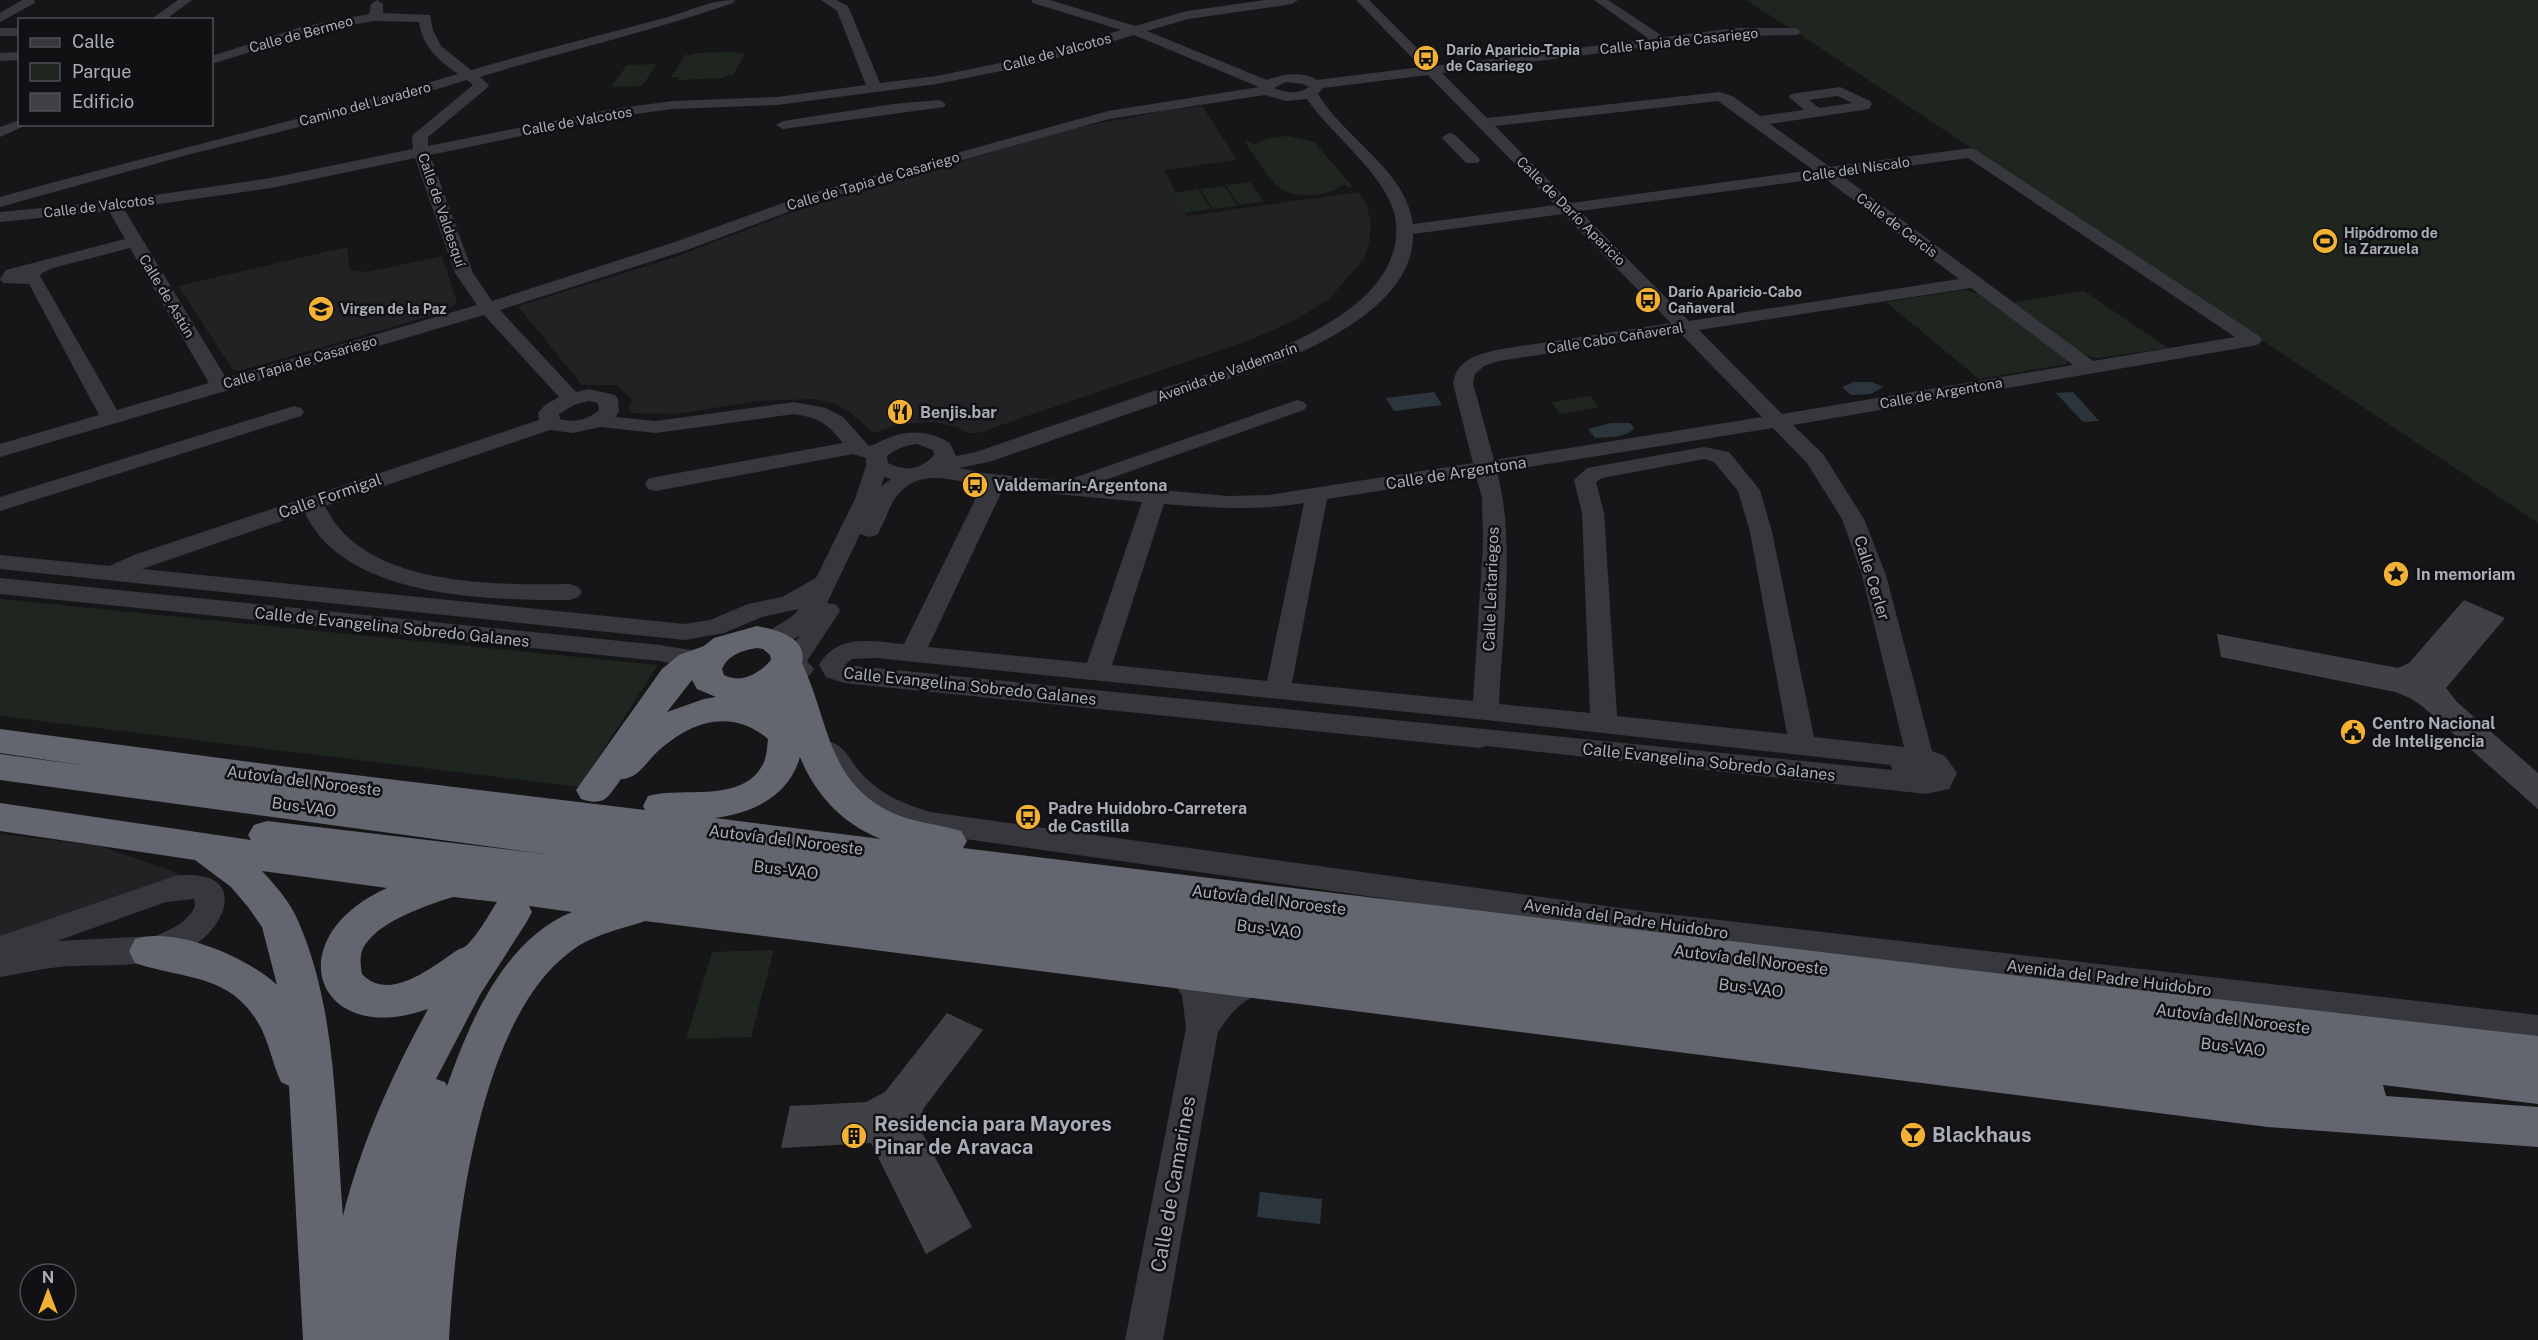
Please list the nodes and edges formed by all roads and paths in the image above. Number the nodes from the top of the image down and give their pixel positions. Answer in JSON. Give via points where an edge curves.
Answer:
{"nodes":[{"id":1,"x":28,"y":0,"type":"edge"},
{"id":2,"x":186,"y":0,"type":"edge"},
{"id":3,"x":377,"y":0,"type":"edge"},
{"id":4,"x":729,"y":0,"type":"edge"},
{"id":5,"x":827,"y":0,"type":"edge"},
{"id":6,"x":1037,"y":0,"type":"edge"},
{"id":7,"x":1066,"y":0,"type":"edge"},
{"id":8,"x":1292,"y":0,"type":"edge"},
{"id":9,"x":1362,"y":0,"type":"edge"},
{"id":10,"x":1600,"y":0,"type":"edge"},
{"id":11,"x":373,"y":17,"type":"junction"},
{"id":12,"x":0,"y":18,"type":"edge"},
{"id":13,"x":159,"y":18,"type":"edge"},
{"id":14,"x":1153,"y":26,"type":"junction"},
{"id":15,"x":1136,"y":31,"type":"junction"},
{"id":16,"x":0,"y":32,"type":"edge"},
{"id":17,"x":18,"y":32,"type":"edge"},
{"id":18,"x":1793,"y":32,"type":"dead end"},
{"id":19,"x":1660,"y":40,"type":"junction"},
{"id":20,"x":18,"y":56,"type":"edge"},
{"id":21,"x":0,"y":57,"type":"edge"},
{"id":22,"x":213,"y":60,"type":"edge"},
{"id":23,"x":1431,"y":70,"type":"junction"},
{"id":24,"x":470,"y":75,"type":"junction"},
{"id":25,"x":1285,"y":78,"type":"junction"},
{"id":26,"x":1267,"y":88,"type":"junction"},
{"id":27,"x":875,"y":89,"type":"junction"},
{"id":28,"x":1313,"y":89,"type":"junction"},
{"id":29,"x":1291,"y":97,"type":"junction"},
{"id":30,"x":939,"y":104,"type":"dead end"},
{"id":31,"x":1817,"y":113,"type":"dead end"},
{"id":32,"x":1757,"y":121,"type":"junction"},
{"id":33,"x":1484,"y":123,"type":"junction"},
{"id":34,"x":18,"y":125,"type":"edge"},
{"id":35,"x":783,"y":125,"type":"dead end"},
{"id":36,"x":0,"y":132,"type":"edge"},
{"id":37,"x":1450,"y":138,"type":"dead end"},
{"id":38,"x":421,"y":153,"type":"junction"},
{"id":39,"x":1472,"y":160,"type":"dead end"},
{"id":40,"x":1827,"y":172,"type":"junction"},
{"id":41,"x":0,"y":202,"type":"edge"},
{"id":42,"x":114,"y":206,"type":"junction"},
{"id":43,"x":1568,"y":208,"type":"junction"},
{"id":44,"x":0,"y":217,"type":"edge"},
{"id":45,"x":1406,"y":231,"type":"junction"},
{"id":46,"x":135,"y":242,"type":"junction"},
{"id":47,"x":1975,"y":282,"type":"junction"},
{"id":48,"x":488,"y":308,"type":"junction"},
{"id":49,"x":1686,"y":327,"type":"junction"},
{"id":50,"x":2252,"y":340,"type":"joint"},
{"id":51,"x":2090,"y":368,"type":"junction"},
{"id":52,"x":220,"y":385,"type":"junction"},
{"id":53,"x":571,"y":398,"type":"junction"},
{"id":54,"x":1297,"y":406,"type":"dead end"},
{"id":55,"x":294,"y":412,"type":"dead end"},
{"id":56,"x":111,"y":418,"type":"junction"},
{"id":57,"x":598,"y":421,"type":"junction"},
{"id":58,"x":1779,"y":421,"type":"junction"},
{"id":59,"x":550,"y":423,"type":"junction"},
{"id":60,"x":1630,"y":445,"type":"junction"},
{"id":61,"x":0,"y":451,"type":"edge"},
{"id":62,"x":871,"y":455,"type":"junction"},
{"id":63,"x":938,"y":461,"type":"junction"},
{"id":64,"x":1649,"y":463,"type":"junction"},
{"id":65,"x":1487,"y":468,"type":"junction"},
{"id":66,"x":909,"y":476,"type":"junction"},
{"id":67,"x":996,"y":481,"type":"junction"},
{"id":68,"x":656,"y":484,"type":"dead end"},
{"id":69,"x":1066,"y":487,"type":"junction"},
{"id":70,"x":1317,"y":496,"type":"junction"},
{"id":71,"x":1155,"y":497,"type":"junction"},
{"id":72,"x":312,"y":503,"type":"junction"},
{"id":73,"x":0,"y":504,"type":"edge"},
{"id":74,"x":0,"y":562,"type":"edge"},
{"id":75,"x":111,"y":574,"type":"junction"},
{"id":76,"x":825,"y":583,"type":"junction"},
{"id":77,"x":0,"y":586,"type":"edge"},
{"id":78,"x":570,"y":592,"type":"dead end"},
{"id":79,"x":86,"y":595,"type":"junction"},
{"id":80,"x":912,"y":653,"type":"junction"},
{"id":81,"x":690,"y":657,"type":"junction"},
{"id":82,"x":785,"y":662,"type":"junction"},
{"id":83,"x":1097,"y":672,"type":"junction"},
{"id":84,"x":1278,"y":690,"type":"junction"},
{"id":85,"x":1486,"y":722,"type":"junction"},
{"id":86,"x":1604,"y":723,"type":"junction"},
{"id":87,"x":785,"y":735,"type":"junction"},
{"id":88,"x":0,"y":741,"type":"edge"},
{"id":89,"x":1802,"y":745,"type":"junction"},
{"id":90,"x":1917,"y":757,"type":"junction"},
{"id":91,"x":0,"y":767,"type":"edge"},
{"id":92,"x":289,"y":780,"type":"junction"},
{"id":93,"x":0,"y":781,"type":"edge"},
{"id":94,"x":0,"y":802,"type":"edge"},
{"id":95,"x":0,"y":817,"type":"edge"},
{"id":96,"x":202,"y":848,"type":"junction"},
{"id":97,"x":613,"y":849,"type":"junction"},
{"id":98,"x":461,"y":883,"type":"junction"},
{"id":99,"x":652,"y":907,"type":"junction"},
{"id":100,"x":1406,"y":917,"type":"junction"},
{"id":101,"x":487,"y":947,"type":"junction"},
{"id":102,"x":0,"y":949,"type":"edge"},
{"id":103,"x":149,"y":951,"type":"junction"},
{"id":104,"x":0,"y":964,"type":"edge"},
{"id":105,"x":1183,"y":973,"type":"junction"},
{"id":106,"x":1255,"y":982,"type":"junction"},
{"id":107,"x":1202,"y":1028,"type":"junction"},
{"id":108,"x":2538,"y":1029,"type":"edge"},
{"id":109,"x":2538,"y":1055,"type":"edge"},
{"id":110,"x":2538,"y":1085,"type":"edge"},
{"id":111,"x":2538,"y":1115,"type":"edge"},
{"id":112,"x":2538,"y":1127,"type":"edge"},
{"id":113,"x":315,"y":1153,"type":"junction"},
{"id":114,"x":328,"y":1340,"type":"edge"},
{"id":115,"x":351,"y":1340,"type":"edge"},
{"id":116,"x":381,"y":1340,"type":"edge"},
{"id":117,"x":423,"y":1340,"type":"edge"},
{"id":118,"x":1144,"y":1340,"type":"edge"}],
"edges":[{"from":1,"to":12,"type":"street","via":[[29,3]]},
{"from":2,"to":13,"type":"street"},
{"from":3,"to":11,"type":"street","name":"Calle de Bermeo"},
{"from":4,"to":24,"type":"street","name":"Camino del Lavadero","via":[[675,19]]},
{"from":5,"to":27,"type":"street","via":[[843,9]]},
{"from":6,"to":15,"type":"street"},
{"from":7,"to":14,"type":"street"},
{"from":8,"to":14,"type":"street","name":"Calle de Valcotos","via":[[1208,11]]},
{"from":9,"to":23,"type":"street","name":"Calle de Darío Aparicio"},
{"from":10,"to":19,"type":"street"},
{"from":11,"to":22,"type":"street","name":"Calle de Bermeo","via":[[306,30]]},
{"from":11,"to":24,"type":"street","via":[[425,18],[425,33],[431,44]]},
{"from":14,"to":15,"type":"street","name":"Calle de Valcotos"},
{"from":14,"to":25,"type":"street"},
{"from":15,"to":26,"type":"street"},
{"from":15,"to":27,"type":"street","name":"Calle de Valcotos","via":[[1035,60]]},
{"from":16,"to":17,"type":"street"},
{"from":18,"to":19,"type":"street","name":"Calle Tapia de Casariego","via":[[1736,32]]},
{"from":19,"to":23,"type":"street","name":"Calle Tapia de Casariego"},
{"from":20,"to":21,"type":"street"},
{"from":23,"to":28,"type":"street","name":"Calle Tapia de Casariego"},
{"from":23,"to":33,"type":"street","name":"Calle de Darío Aparicio"},
{"from":24,"to":38,"type":"street","name":"Calle de Valdesquí","via":[[482,85],[420,136]]},
{"from":24,"to":41,"type":"street","name":"Camino del Lavadero"},
{"from":25,"to":26,"type":"street"},
{"from":25,"to":28,"type":"street","via":[[1306,80]]},
{"from":26,"to":29,"type":"street","via":[[1274,95]]},
{"from":26,"to":48,"type":"street","name":"Calle de Tapia de Casariego","via":[[1077,122],[811,198],[681,246]]},
{"from":27,"to":38,"type":"street","name":"Calle de Valcotos","via":[[777,101],[673,105],[613,113]]},
{"from":28,"to":29,"type":"street","name":"Calle Tapia de Casariego"},
{"from":28,"to":45,"type":"street","name":"Avenida de Valdemarín","via":[[1387,183],[1402,212]]},
{"from":29,"to":63,"type":"street","name":"Avenida de Valdemarín","via":[[1306,105],[1373,184],[1388,212],[1390,244],[1373,279],[1355,299],[1329,318],[1265,350]]},
{"from":30,"to":35,"type":"street"},
{"from":31,"to":32,"type":"street"},
{"from":32,"to":33,"type":"street","name":"Calle de Cercis","via":[[1720,96]]},
{"from":32,"to":40,"type":"street","name":"Calle de Cercis"},
{"from":33,"to":43,"type":"street","name":"Calle de Darío Aparicio"},
{"from":34,"to":36,"type":"street"},
{"from":37,"to":39,"type":"street"},
{"from":38,"to":42,"type":"street","name":"Calle de Valcotos","via":[[271,183]]},
{"from":38,"to":48,"type":"street","name":"Calle de Valdesquí","via":[[464,273]]},
{"from":40,"to":43,"type":"street","name":"Calle del Níscalo"},
{"from":40,"to":47,"type":"street","name":"Calle de Cercis"},
{"from":40,"to":50,"type":"street","name":"Calle del Níscalo","via":[[1971,153]]},
{"from":42,"to":44,"type":"street","name":"Calle de Valcotos"},
{"from":42,"to":46,"type":"street","name":"Calle de Astún"},
{"from":43,"to":45,"type":"street","name":"Calle del Níscalo"},
{"from":43,"to":49,"type":"street","name":"Calle de Darío Aparicio"},
{"from":45,"to":63,"type":"street","name":"Avenida de Valdemarín","via":[[1400,263],[1371,302],[1311,341],[981,457]]},
{"from":46,"to":52,"type":"street","name":"Calle de Astún"},
{"from":46,"to":56,"type":"street","via":[[47,264],[30,274]]},
{"from":47,"to":49,"type":"street","name":"Calle Cabo Cañaveral"},
{"from":47,"to":51,"type":"street","name":"Calle de Cercis"},
{"from":48,"to":52,"type":"street","name":"Calle Tapia de Casariego"},
{"from":48,"to":53,"type":"street","name":"Calle de Valdesquí"},
{"from":49,"to":58,"type":"street","name":"Calle de Darío Aparicio"},
{"from":49,"to":65,"type":"street","name":"Calle Cabo Cañaveral","via":[[1477,362],[1465,372],[1463,383]]},
{"from":50,"to":51,"type":"street","name":"Calle de Argentona"},
{"from":51,"to":58,"type":"street","name":"Calle de Argentona"},
{"from":52,"to":56,"type":"street","name":"Calle Tapia de Casariego"},
{"from":53,"to":57,"type":"street","via":[[590,395],[608,399],[609,412]]},
{"from":53,"to":59,"type":"street","via":[[548,413]]},
{"from":54,"to":69,"type":"street","name":"Calle de Argentona"},
{"from":55,"to":73,"type":"street"},
{"from":56,"to":61,"type":"street","name":"Calle Tapia de Casariego"},
{"from":57,"to":59,"type":"street","via":[[563,428]]},
{"from":57,"to":62,"type":"street","via":[[656,427],[794,408],[819,412],[836,421]]},
{"from":58,"to":60,"type":"street","name":"Calle de Argentona"},
{"from":58,"to":90,"type":"street","name":"Calle Cerler","via":[[1815,459],[1853,519],[1874,575]]},
{"from":59,"to":72,"type":"street","name":"Calle Formigal"},
{"from":60,"to":64,"type":"street"},
{"from":60,"to":65,"type":"street","name":"Calle de Argentona"},
{"from":62,"to":63,"type":"street","via":[[904,438],[920,437],[934,440]]},
{"from":62,"to":66,"type":"street","via":[[889,474]]},
{"from":62,"to":68,"type":"street"},
{"from":62,"to":76,"type":"street","via":[[866,499]]},
{"from":63,"to":66,"type":"street","via":[[922,474]]},
{"from":63,"to":67,"type":"street","name":"Calle de Argentona"},
{"from":64,"to":86,"type":"street","via":[[1595,473],[1585,480],[1593,513]]},
{"from":64,"to":89,"type":"street","via":[[1704,453],[1721,457],[1749,490],[1761,532]]},
{"from":65,"to":70,"type":"street","name":"Calle de Argentona"},
{"from":65,"to":85,"type":"street","name":"Calle Leitariegos","via":[[1495,544]]},
{"from":66,"to":82,"type":"street","via":[[887,493],[833,602]]},
{"from":67,"to":69,"type":"street","name":"Calle de Argentona"},
{"from":67,"to":80,"type":"street"},
{"from":69,"to":71,"type":"street","name":"Calle de Argentona"},
{"from":70,"to":71,"type":"street","name":"Calle de Argentona","via":[[1228,503]]},
{"from":70,"to":84,"type":"street"},
{"from":71,"to":83,"type":"street"},
{"from":72,"to":75,"type":"street","name":"Calle Formigal"},
{"from":72,"to":78,"type":"street","via":[[326,530],[355,553],[392,571],[443,585],[500,593]]},
{"from":74,"to":75,"type":"street","name":"Calle de Evangelina Sobredo Galanes"},
{"from":75,"to":79,"type":"street","name":"Calle Formigal","via":[[84,582],[78,589]]},
{"from":75,"to":81,"type":"street","name":"Calle de Evangelina Sobredo Galanes"},
{"from":76,"to":81,"type":"street","via":[[789,604],[757,610],[698,631]]},
{"from":76,"to":82,"type":"street"},
{"from":77,"to":79,"type":"street","name":"Calle de Evangelina Sobredo Galanes"},
{"from":79,"to":81,"type":"street","name":"Calle de Evangelina Sobredo Galanes"},
{"from":80,"to":83,"type":"street","name":"Calle Evangelina Sobredo Galanes"},
{"from":80,"to":85,"type":"street","name":"Calle Evangelina Sobredo Galanes","via":[[855,649],[835,657],[832,665],[844,674]]},
{"from":81,"to":82,"type":"highway","via":[[757,637]]},
{"from":81,"to":82,"type":"highway","via":[[732,690]]},
{"from":81,"to":87,"type":"highway","via":[[698,687],[658,715],[607,783],[655,735],[688,716],[719,709],[749,711],[772,722]]},
{"from":82,"to":87,"type":"highway","via":[[771,695],[779,707]]},
{"from":82,"to":100,"type":"highway","via":[[812,744],[832,785],[852,807],[880,823],[934,839],[1352,895]]},
{"from":82,"to":108,"type":"street","name":"Avenida del Padre Huidobro","via":[[807,698],[823,740],[850,780],[886,809],[930,824],[1642,923]]},
{"from":83,"to":84,"type":"street","name":"Calle Evangelina Sobredo Galanes"},
{"from":84,"to":85,"type":"street","name":"Calle Evangelina Sobredo Galanes"},
{"from":85,"to":86,"type":"street","name":"Calle Evangelina Sobredo Galanes"},
{"from":85,"to":90,"type":"street","name":"Calle Evangelina Sobredo Galanes","via":[[1926,784],[1939,782],[1943,773],[1935,763]]},
{"from":86,"to":89,"type":"street","name":"Calle Evangelina Sobredo Galanes"},
{"from":87,"to":92,"type":"highway","via":[[782,764],[771,779],[746,796],[724,805],[703,807],[374,776]]},
{"from":88,"to":92,"type":"highway","name":"Autovía del Noroeste"},
{"from":89,"to":90,"type":"street","name":"Calle Evangelina Sobredo Galanes"},
{"from":91,"to":97,"type":"highway","name":"Bus-VAO"},
{"from":92,"to":100,"type":"highway","name":"Autovía del Noroeste"},
{"from":93,"to":97,"type":"highway","via":[[448,836]]},
{"from":94,"to":111,"type":"highway"},
{"from":95,"to":96,"type":"highway"},
{"from":96,"to":98,"type":"highway"},
{"from":96,"to":113,"type":"highway","via":[[244,876],[271,910],[287,941],[307,1024]]},
{"from":97,"to":110,"type":"highway","name":"Bus-VAO"},
{"from":98,"to":99,"type":"highway"},
{"from":98,"to":101,"type":"highway","via":[[405,895],[375,912],[347,942],[340,963],[343,980],[363,998],[389,1002],[409,998],[444,982]]},
{"from":99,"to":105,"type":"highway"},
{"from":99,"to":117,"type":"highway","via":[[608,914],[555,941],[525,970],[500,1008],[471,1082],[448,1160],[436,1218]]},
{"from":100,"to":109,"type":"highway","name":"Autovía del Noroeste"},
{"from":101,"to":115,"type":"highway","via":[[420,1068],[392,1132],[368,1210],[353,1294]]},
{"from":101,"to":116,"type":"highway","via":[[519,913],[466,1016],[416,1131],[396,1201]]},
{"from":102,"to":103,"type":"street","via":[[163,891],[199,888],[211,895],[208,914],[199,925],[171,944]]},
{"from":103,"to":104,"type":"street","via":[[58,954]]},
{"from":103,"to":113,"type":"highway","via":[[221,966],[247,982],[268,1003],[290,1042]]},
{"from":105,"to":106,"type":"highway"},
{"from":105,"to":107,"type":"street","name":"Calle de Camarines","via":[[1197,991]]},
{"from":106,"to":107,"type":"street","name":"Calle de Camarines","via":[[1231,991]]},
{"from":106,"to":112,"type":"highway","via":[[2268,1107]]},
{"from":107,"to":118,"type":"street","name":"Calle de Camarines"},
{"from":113,"to":114,"type":"highway"}]}
